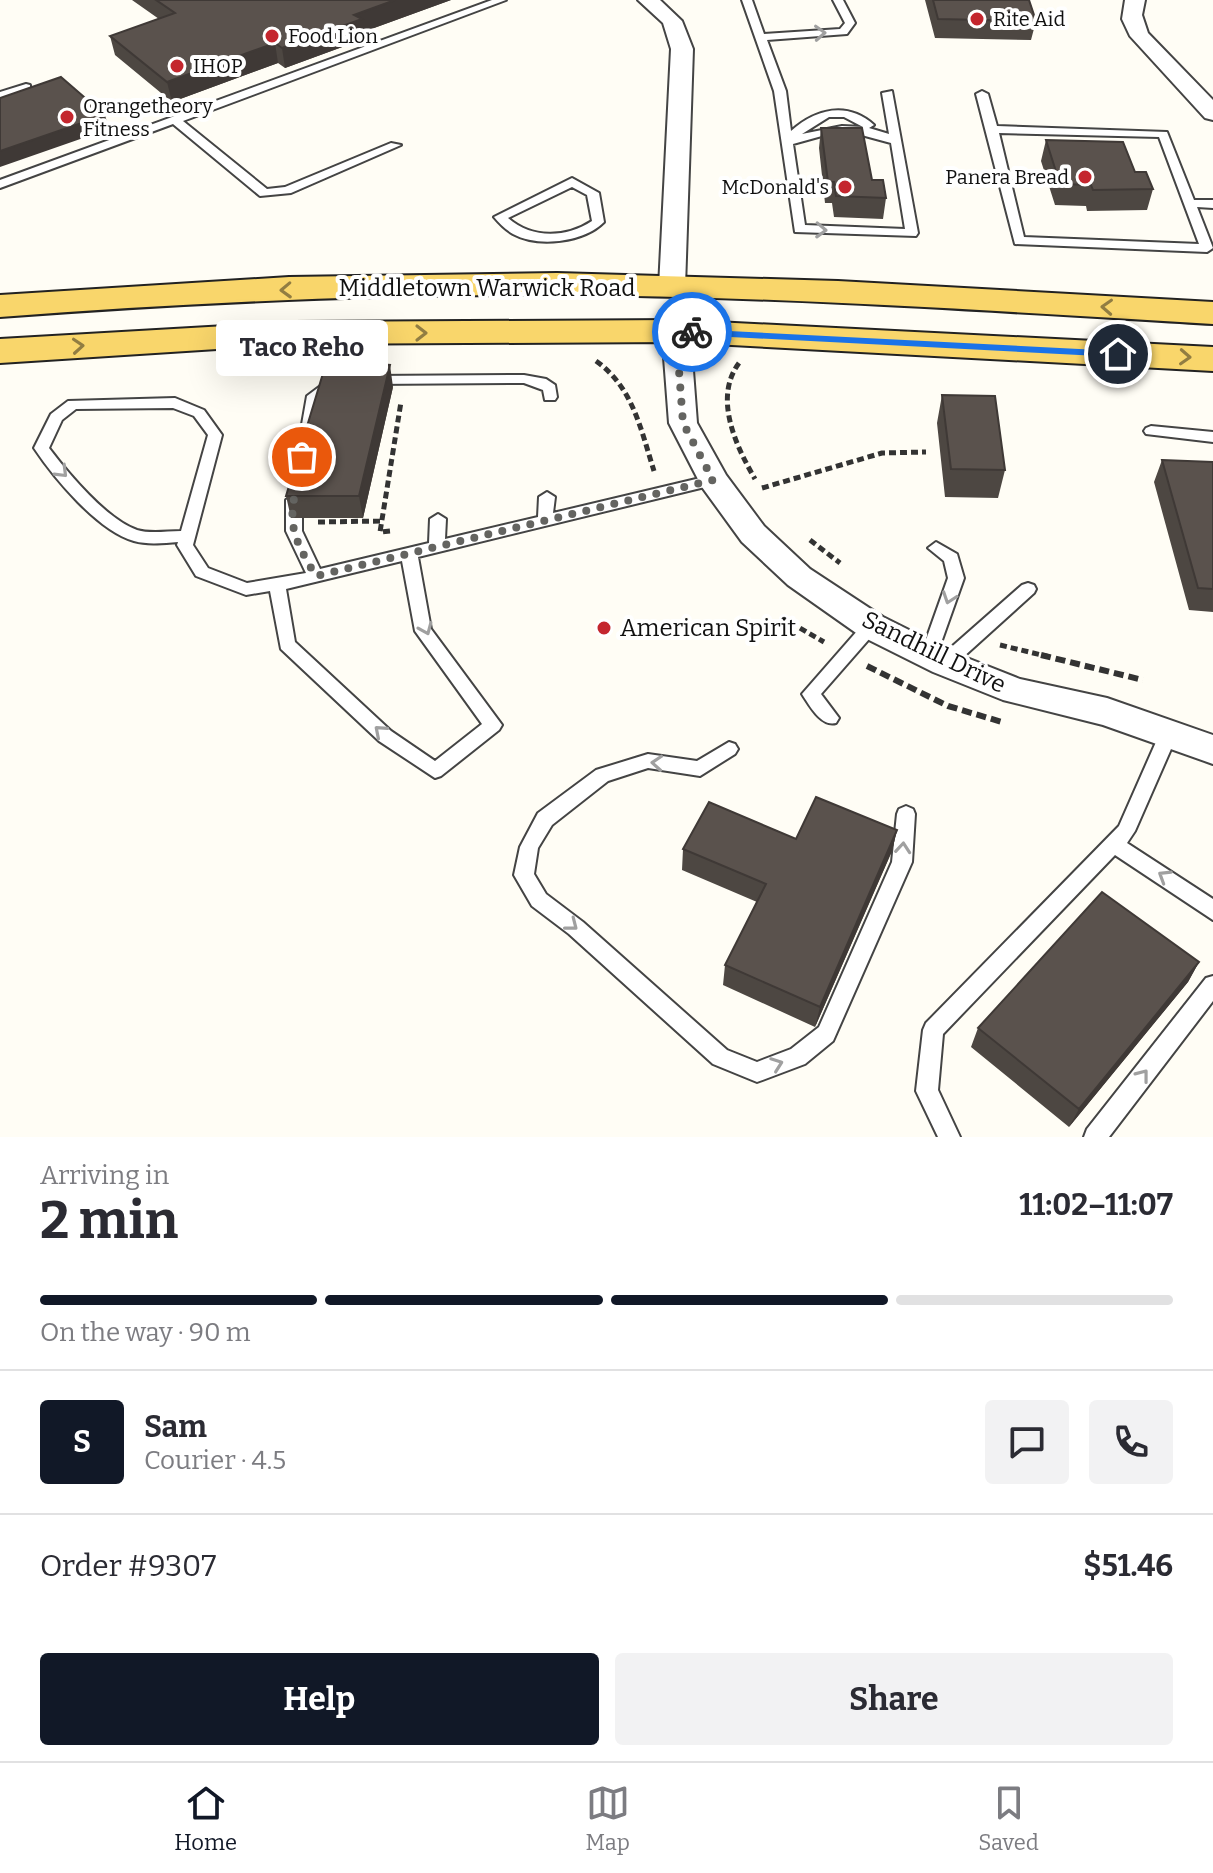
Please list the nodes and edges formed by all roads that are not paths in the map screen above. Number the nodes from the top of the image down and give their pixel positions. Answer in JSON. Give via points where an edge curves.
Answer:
{"nodes":[{"id":1,"x":501,"y":0,"type":"edge"},
{"id":2,"x":648,"y":0,"type":"edge"},
{"id":3,"x":747,"y":0,"type":"edge"},
{"id":4,"x":838,"y":0,"type":"edge"},
{"id":5,"x":1135,"y":0,"type":"edge"},
{"id":6,"x":760,"y":37,"type":"junction"},
{"id":7,"x":26,"y":87,"type":"edge"},
{"id":8,"x":888,"y":93,"type":"dead end"},
{"id":9,"x":982,"y":94,"type":"dead end"},
{"id":10,"x":0,"y":96,"type":"edge"},
{"id":11,"x":1208,"y":102,"type":"edge"},
{"id":12,"x":175,"y":120,"type":"junction"},
{"id":13,"x":992,"y":129,"type":"junction"},
{"id":14,"x":896,"y":141,"type":"junction"},
{"id":15,"x":787,"y":142,"type":"junction"},
{"id":16,"x":395,"y":145,"type":"dead end"},
{"id":17,"x":0,"y":184,"type":"edge"},
{"id":18,"x":593,"y":193,"type":"joint"},
{"id":19,"x":1190,"y":203,"type":"junction"},
{"id":20,"x":1213,"y":204,"type":"edge"},
{"id":21,"x":672,"y":287,"type":"junction"},
{"id":22,"x":836,"y":291,"type":"junction"},
{"id":23,"x":0,"y":306,"type":"edge"},
{"id":24,"x":1213,"y":313,"type":"edge"},
{"id":25,"x":676,"y":331,"type":"junction"},
{"id":26,"x":526,"y":332,"type":"junction"},
{"id":27,"x":0,"y":351,"type":"edge"},
{"id":28,"x":1213,"y":359,"type":"edge"},
{"id":29,"x":550,"y":397,"type":"dead end"},
{"id":30,"x":1151,"y":431,"type":"dead end"},
{"id":31,"x":1213,"y":437,"type":"edge"},
{"id":32,"x":305,"y":442,"type":"edge"},
{"id":33,"x":713,"y":480,"type":"junction"},
{"id":34,"x":297,"y":488,"type":"edge"},
{"id":35,"x":547,"y":497,"type":"dead end"},
{"id":36,"x":438,"y":519,"type":"dead end"},
{"id":37,"x":545,"y":521,"type":"junction"},
{"id":38,"x":187,"y":536,"type":"junction"},
{"id":39,"x":437,"y":547,"type":"junction"},
{"id":40,"x":936,"y":548,"type":"dead end"},
{"id":41,"x":409,"y":554,"type":"junction"},
{"id":42,"x":316,"y":576,"type":"junction"},
{"id":43,"x":277,"y":584,"type":"junction"},
{"id":44,"x":1028,"y":589,"type":"dead end"},
{"id":45,"x":871,"y":626,"type":"junction"},
{"id":46,"x":937,"y":659,"type":"junction"},
{"id":47,"x":830,"y":718,"type":"dead end"},
{"id":48,"x":1169,"y":733,"type":"junction"},
{"id":49,"x":729,"y":749,"type":"dead end"},
{"id":50,"x":1213,"y":750,"type":"edge"},
{"id":51,"x":906,"y":814,"type":"dead end"},
{"id":52,"x":1113,"y":844,"type":"junction"},
{"id":53,"x":1213,"y":911,"type":"edge"},
{"id":54,"x":1213,"y":985,"type":"edge"},
{"id":55,"x":949,"y":1137,"type":"edge"},
{"id":56,"x":1095,"y":1137,"type":"edge"}],
"edges":[{"from":1,"to":12,"type":"lane"},
{"from":2,"to":21,"type":"street","via":[[672,21],[682,49]]},
{"from":3,"to":6,"type":"lane"},
{"from":6,"to":4,"type":"lane","one_way":true,"via":[[843,32],[850,23]]},
{"from":5,"to":11,"type":"street","via":[[1132,22],[1140,36]]},
{"from":6,"to":15,"type":"lane","via":[[780,91]]},
{"from":7,"to":10,"type":"lane"},
{"from":8,"to":14,"type":"lane"},
{"from":9,"to":13,"type":"lane"},
{"from":12,"to":16,"type":"lane","via":[[264,193],[287,190]]},
{"from":12,"to":17,"type":"lane"},
{"from":13,"to":19,"type":"lane","via":[[1163,134]]},
{"from":13,"to":19,"type":"lane","via":[[1019,241],[1207,248]]},
{"from":14,"to":15,"type":"lane","via":[[854,127]]},
{"from":15,"to":14,"type":"lane","one_way":true,"via":[[799,229],[912,233]]},
{"from":18,"to":18,"type":"lane","via":[[598,222],[584,232],[534,235],[518,232],[500,217],[572,182]]},
{"from":19,"to":20,"type":"lane"},
{"from":21,"to":22,"type":"main road","name":"Middletown Warwick Road"},
{"from":21,"to":23,"type":"main road","name":"Middletown Warwick Road","one_way":true,"via":[[462,284]]},
{"from":21,"to":26,"type":"main road","via":[[647,307]]},
{"from":24,"to":22,"type":"main road","name":"Middletown Warwick Road","one_way":true},
{"from":22,"to":25,"type":"main road","via":[[716,307],[678,320]]},
{"from":25,"to":26,"type":"main road","name":"Middletown Warwick Road"},
{"from":25,"to":28,"type":"main road","name":"Middletown Warwick Road","one_way":true},
{"from":25,"to":33,"type":"street","name":"Sandhill Drive","via":[[683,423]]},
{"from":27,"to":26,"type":"main road","name":"Middletown Warwick Road","one_way":true,"via":[[293,333]]},
{"from":29,"to":32,"type":"lane","via":[[550,388],[541,382],[452,387],[405,379],[331,382],[314,396]]},
{"from":30,"to":31,"type":"lane"},
{"from":33,"to":37,"type":"lane"},
{"from":33,"to":45,"type":"street","name":"Sandhill Drive","via":[[753,534],[799,577]]},
{"from":34,"to":42,"type":"lane","via":[[293,531]]},
{"from":35,"to":37,"type":"lane"},
{"from":36,"to":39,"type":"lane"},
{"from":37,"to":39,"type":"lane"},
{"from":38,"to":38,"type":"lane","one_way":true,"via":[[215,435],[199,413],[175,403],[73,404],[56,417],[41,448],[121,531],[139,537]]},
{"from":38,"to":43,"type":"lane","via":[[185,545],[202,572],[246,589]]},
{"from":39,"to":41,"type":"lane"},
{"from":40,"to":46,"type":"lane","one_way":true,"via":[[951,558],[956,578]]},
{"from":41,"to":42,"type":"lane"},
{"from":41,"to":43,"type":"lane","one_way":true,"via":[[423,631],[493,725],[435,771],[385,736],[287,645]]},
{"from":42,"to":43,"type":"lane"},
{"from":44,"to":46,"type":"lane","via":[[972,639]]},
{"from":45,"to":46,"type":"street","name":"Sandhill Drive"},
{"from":45,"to":47,"type":"lane","via":[[811,694]]},
{"from":46,"to":48,"type":"street","name":"Sandhill Drive","via":[[1015,691]]},
{"from":48,"to":50,"type":"street","name":"Sandhill Drive"},
{"from":48,"to":52,"type":"lane","via":[[1126,831]]},
{"from":49,"to":51,"type":"lane","one_way":true,"via":[[700,769],[648,761],[602,775],[545,819],[529,847],[524,875],[539,900],[720,1057],[757,1072],[798,1057],[826,1034],[902,862]]},
{"from":53,"to":52,"type":"lane","one_way":true},
{"from":52,"to":55,"type":"lane","via":[[933,1030],[927,1091]]},
{"from":56,"to":54,"type":"lane","one_way":true}]}
